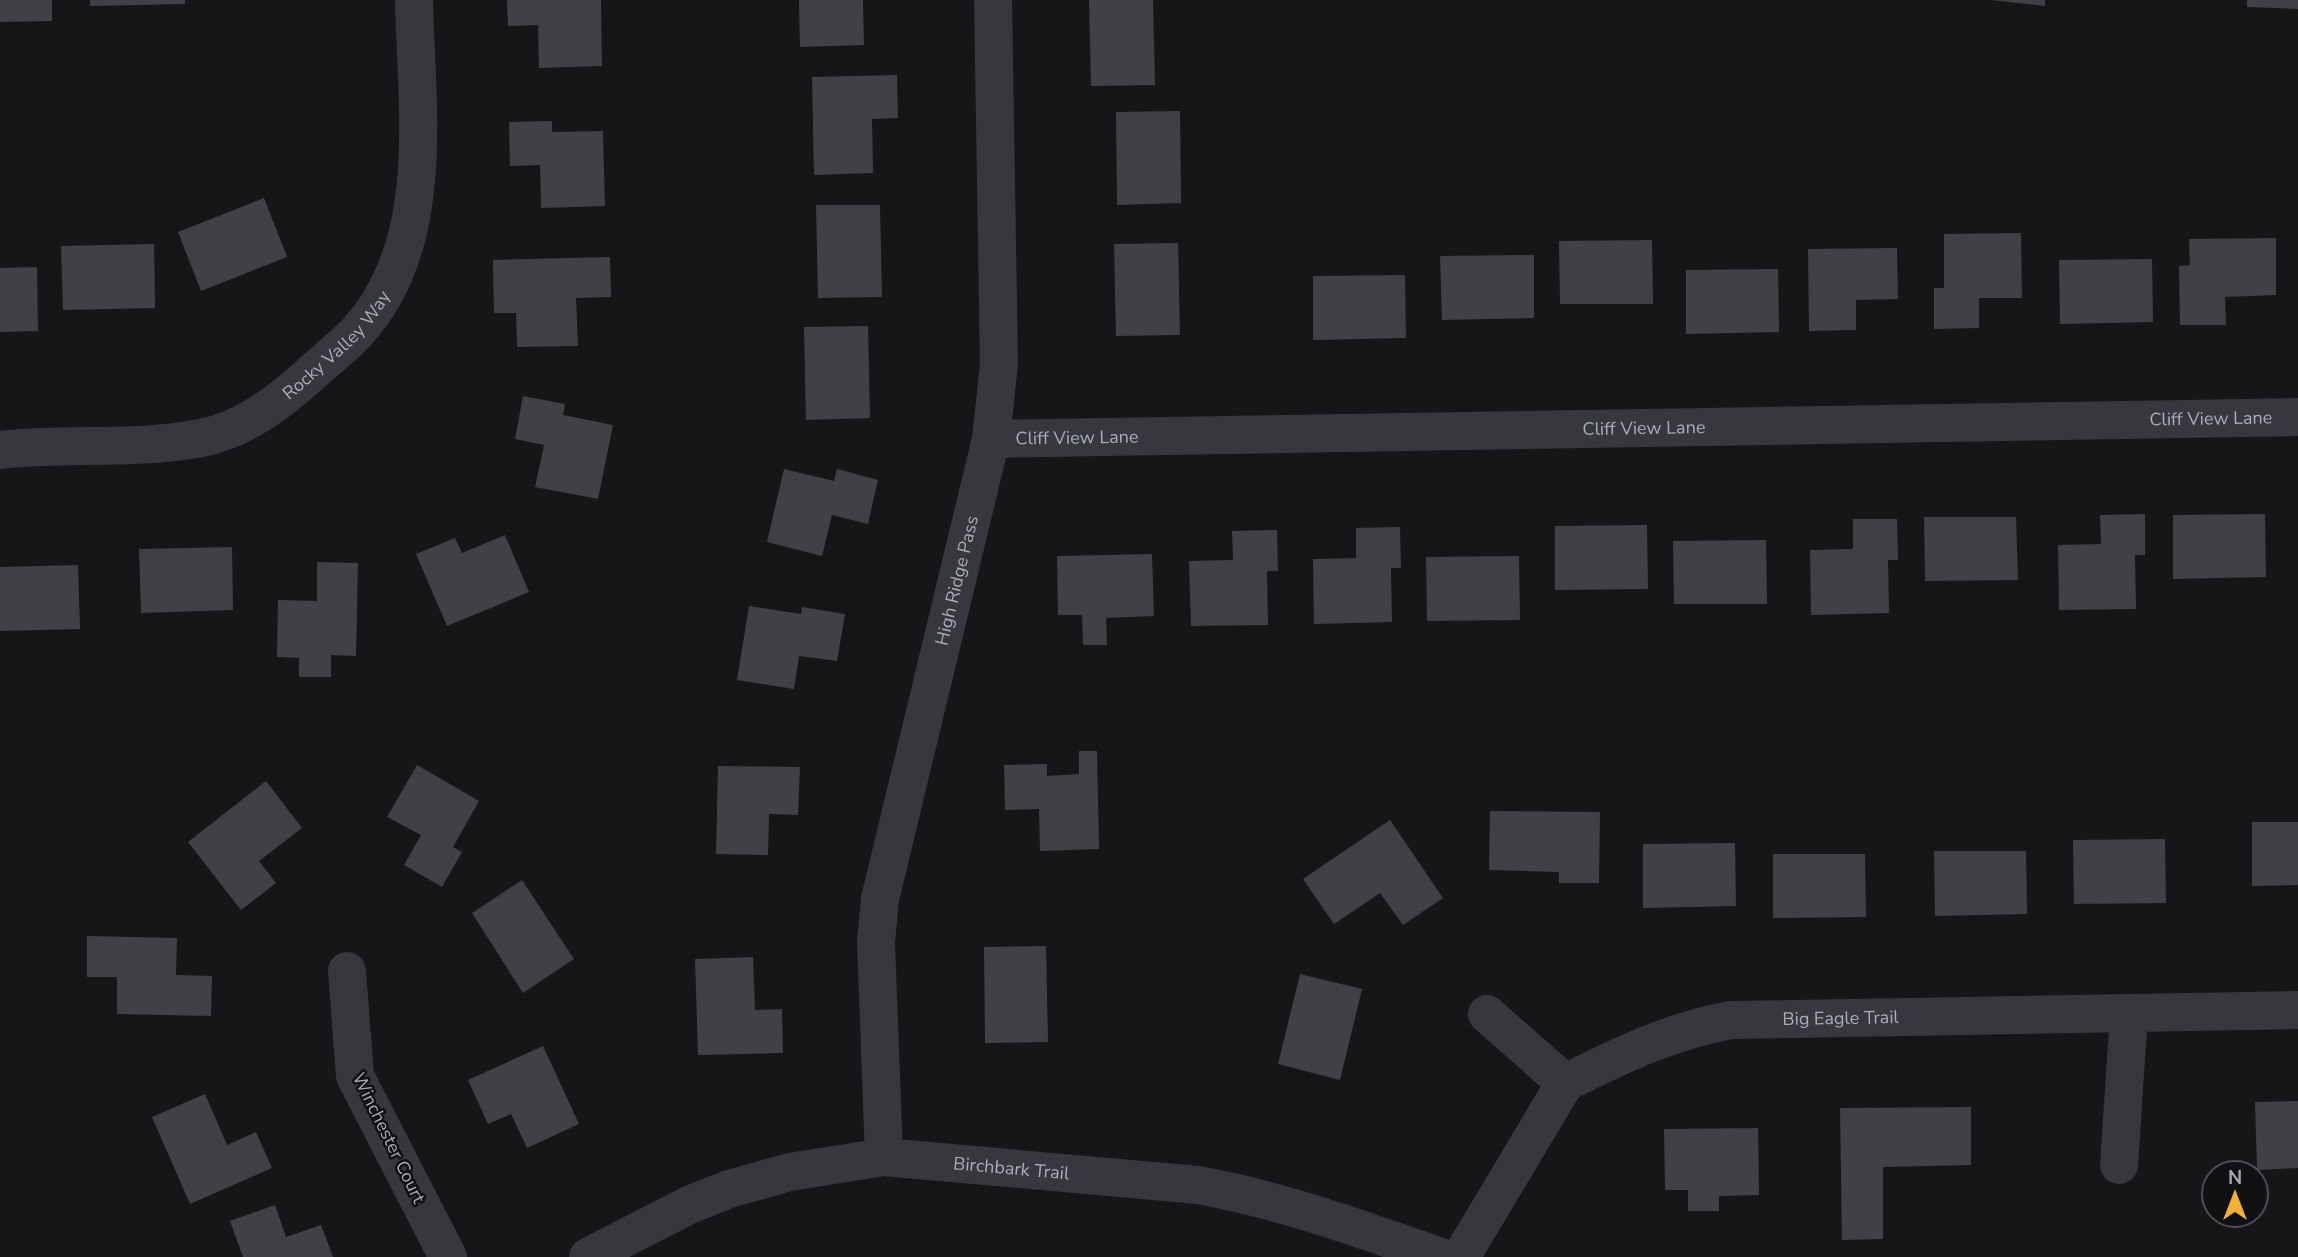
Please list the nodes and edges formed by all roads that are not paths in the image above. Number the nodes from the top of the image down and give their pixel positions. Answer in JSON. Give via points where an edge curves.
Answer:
{"nodes":[{"id":1,"x":414,"y":0,"type":"edge"},
{"id":2,"x":993,"y":0,"type":"edge"},
{"id":3,"x":2298,"y":417,"type":"edge"},
{"id":4,"x":991,"y":439,"type":"junction"},
{"id":5,"x":0,"y":450,"type":"edge"},
{"id":6,"x":347,"y":971,"type":"dead end"},
{"id":7,"x":2298,"y":1010,"type":"edge"},
{"id":8,"x":2129,"y":1013,"type":"junction"},
{"id":9,"x":1487,"y":1014,"type":"dead end"},
{"id":10,"x":1565,"y":1083,"type":"junction"},
{"id":11,"x":884,"y":1157,"type":"junction"},
{"id":12,"x":2119,"y":1166,"type":"dead end"},
{"id":13,"x":448,"y":1257,"type":"edge"},
{"id":14,"x":588,"y":1257,"type":"edge"},
{"id":15,"x":1441,"y":1257,"type":"edge"},
{"id":16,"x":1461,"y":1257,"type":"edge"}],
"edges":[{"from":1,"to":5,"type":"street","name":"Rocky Valley Way","via":[[415,190],[409,228],[396,267],[358,331],[278,404],[204,437],[139,447]]},
{"from":2,"to":4,"type":"street","name":"High Ridge Pass","via":[[999,364]]},
{"from":3,"to":4,"type":"street","name":"Cliff View Lane"},
{"from":4,"to":11,"type":"street","name":"High Ridge Pass","via":[[880,899],[876,942]]},
{"from":6,"to":13,"type":"street","name":"Winchester Court","via":[[355,1076]]},
{"from":7,"to":8,"type":"street","name":"Big Eagle Trail"},
{"from":8,"to":10,"type":"street","name":"Big Eagle Trail","via":[[1731,1020],[1696,1026],[1644,1044]]},
{"from":8,"to":12,"type":"street"},
{"from":9,"to":10,"type":"street"},
{"from":10,"to":16,"type":"street"},
{"from":11,"to":14,"type":"street","name":"Birchbark Trail","via":[[790,1172],[729,1189]]},
{"from":11,"to":15,"type":"street","name":"Birchbark Trail","via":[[1233,1191],[1300,1207]]}]}
